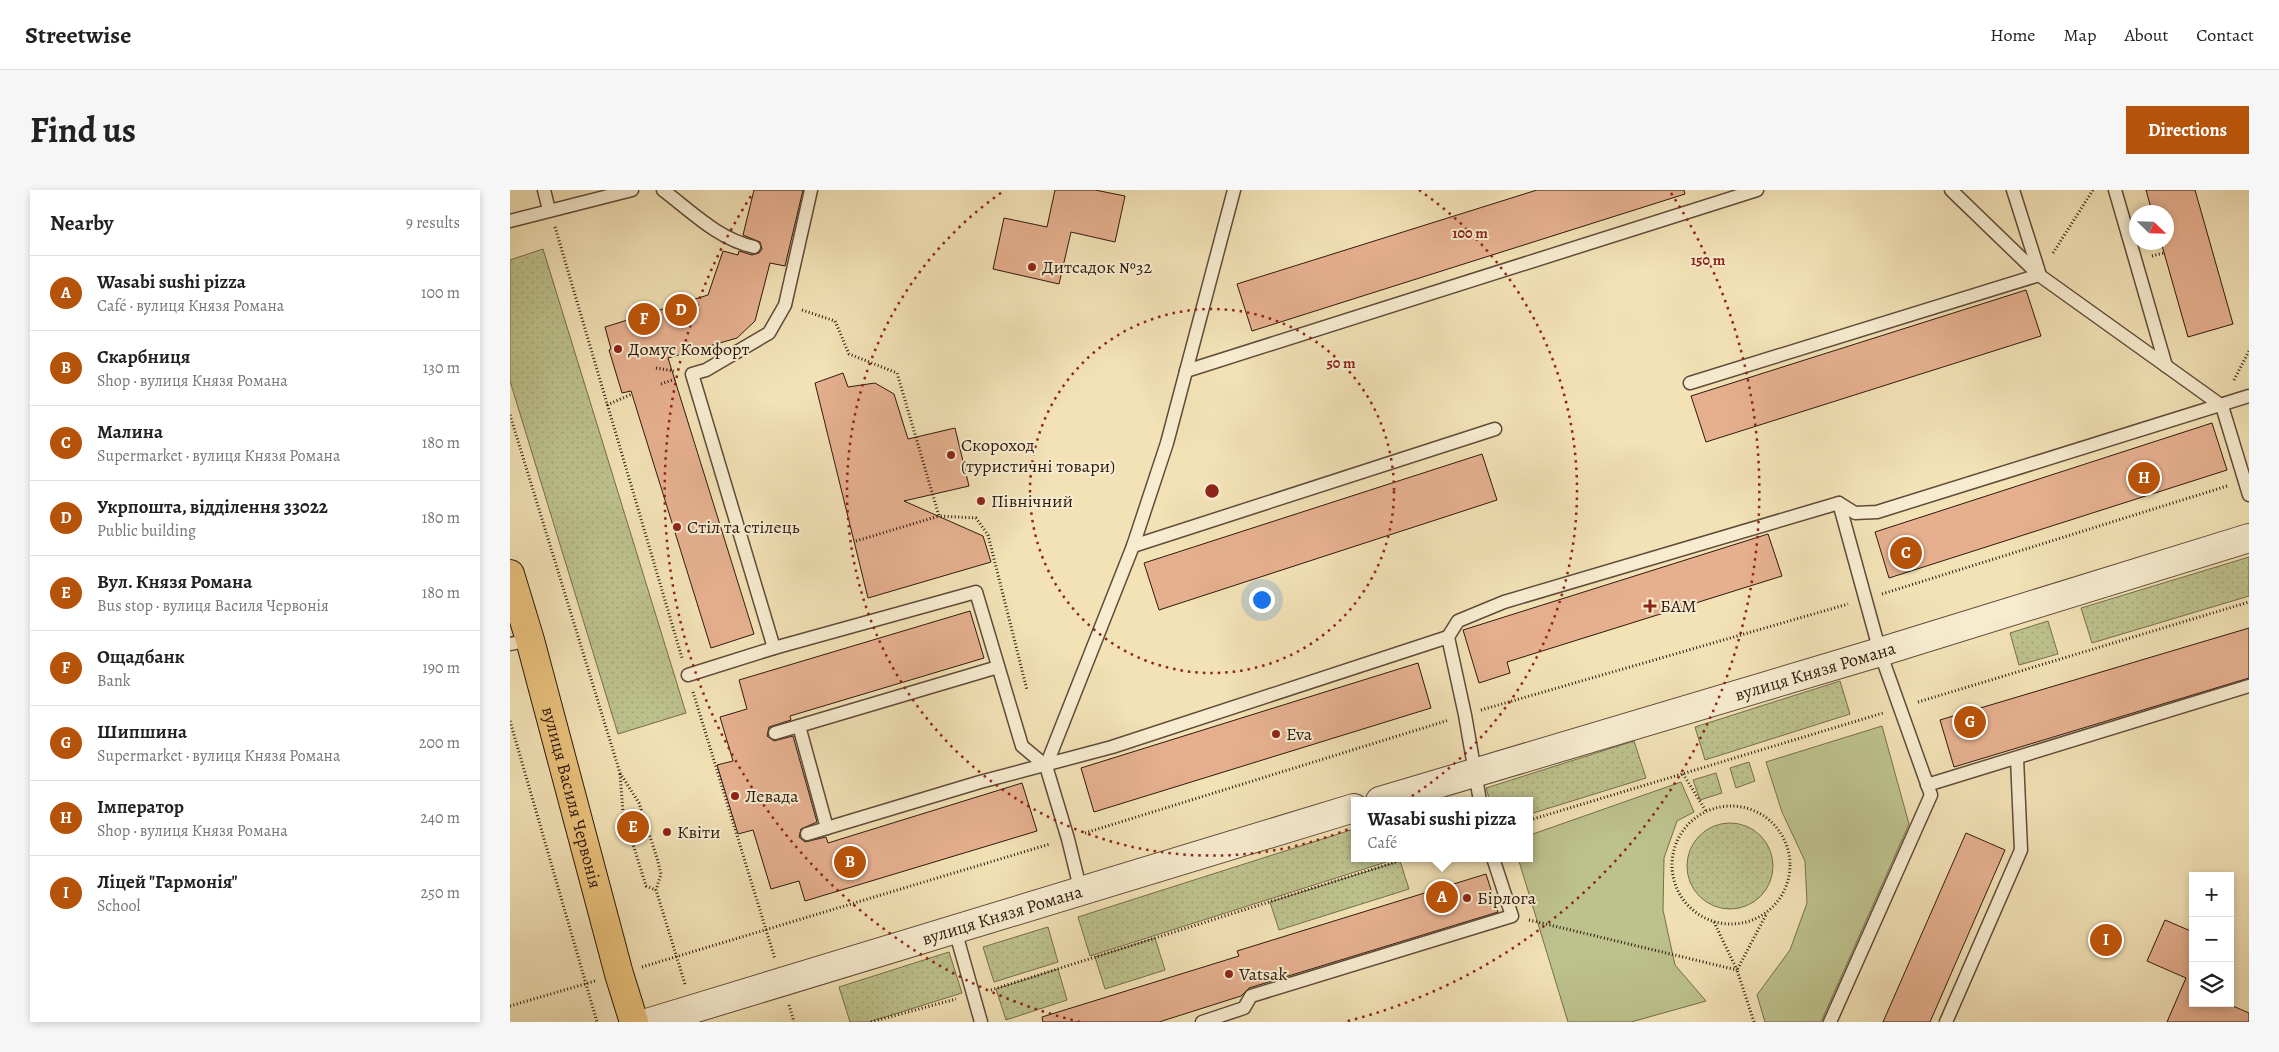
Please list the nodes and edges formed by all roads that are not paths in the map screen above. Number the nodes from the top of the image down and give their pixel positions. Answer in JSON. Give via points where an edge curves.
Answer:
{"nodes":[{"id":1,"x":544,"y":190,"type":"edge"},
{"id":2,"x":632,"y":190,"type":"edge"},
{"id":3,"x":663,"y":190,"type":"edge"},
{"id":4,"x":811,"y":190,"type":"edge"},
{"id":5,"x":1233,"y":190,"type":"edge"},
{"id":6,"x":1757,"y":190,"type":"edge"},
{"id":7,"x":1951,"y":190,"type":"edge"},
{"id":8,"x":2013,"y":190,"type":"edge"},
{"id":9,"x":2115,"y":190,"type":"edge"},
{"id":10,"x":550,"y":210,"type":"junction"},
{"id":11,"x":510,"y":221,"type":"edge"},
{"id":12,"x":754,"y":247,"type":"dead end"},
{"id":13,"x":2039,"y":275,"type":"junction"},
{"id":14,"x":2166,"y":366,"type":"junction"},
{"id":15,"x":1186,"y":371,"type":"junction"},
{"id":16,"x":1690,"y":383,"type":"dead end"},
{"id":17,"x":2249,"y":396,"type":"edge"},
{"id":18,"x":2222,"y":406,"type":"junction"},
{"id":19,"x":1495,"y":430,"type":"dead end"},
{"id":20,"x":2249,"y":495,"type":"edge"},
{"id":21,"x":1840,"y":502,"type":"junction"},
{"id":22,"x":2249,"y":538,"type":"edge"},
{"id":23,"x":1132,"y":546,"type":"junction"},
{"id":24,"x":511,"y":582,"type":"edge"},
{"id":25,"x":1448,"y":637,"type":"junction"},
{"id":26,"x":520,"y":642,"type":"edge"},
{"id":27,"x":774,"y":648,"type":"junction"},
{"id":28,"x":1880,"y":652,"type":"junction"},
{"id":29,"x":998,"y":667,"type":"junction"},
{"id":30,"x":688,"y":675,"type":"road end"},
{"id":31,"x":2249,"y":686,"type":"edge"},
{"id":32,"x":799,"y":726,"type":"junction"},
{"id":33,"x":775,"y":733,"type":"dead end"},
{"id":34,"x":2017,"y":758,"type":"junction"},
{"id":35,"x":1046,"y":766,"type":"junction"},
{"id":36,"x":1474,"y":772,"type":"junction"},
{"id":37,"x":1927,"y":785,"type":"junction"},
{"id":38,"x":1393,"y":797,"type":"edge"},
{"id":39,"x":1479,"y":797,"type":"edge"},
{"id":40,"x":1351,"y":809,"type":"edge"},
{"id":41,"x":828,"y":828,"type":"junction"},
{"id":42,"x":807,"y":834,"type":"dead end"},
{"id":43,"x":1495,"y":862,"type":"edge"},
{"id":44,"x":1081,"y":892,"type":"junction"},
{"id":45,"x":955,"y":930,"type":"junction"},
{"id":46,"x":634,"y":1022,"type":"edge"},
{"id":47,"x":650,"y":1022,"type":"edge"},
{"id":48,"x":982,"y":1022,"type":"edge"},
{"id":49,"x":1202,"y":1022,"type":"edge"},
{"id":50,"x":1830,"y":1022,"type":"edge"},
{"id":51,"x":1946,"y":1022,"type":"edge"}],
"edges":[{"from":1,"to":10,"type":"lane"},
{"from":2,"to":10,"type":"lane"},
{"from":3,"to":12,"type":"lane","via":[[720,235]]},
{"from":4,"to":27,"type":"lane","via":[[792,257],[785,305],[769,332],[706,370],[692,374]]},
{"from":5,"to":15,"type":"lane"},
{"from":6,"to":15,"type":"lane"},
{"from":7,"to":13,"type":"lane"},
{"from":8,"to":13,"type":"lane"},
{"from":9,"to":14,"type":"lane"},
{"from":10,"to":11,"type":"lane"},
{"from":13,"to":14,"type":"lane"},
{"from":13,"to":16,"type":"lane"},
{"from":14,"to":18,"type":"lane"},
{"from":15,"to":23,"type":"lane","via":[[1167,443]]},
{"from":17,"to":18,"type":"lane"},
{"from":18,"to":20,"type":"lane"},
{"from":18,"to":21,"type":"lane","via":[[1877,512],[1855,513]]},
{"from":19,"to":23,"type":"lane"},
{"from":21,"to":25,"type":"lane","via":[[1504,602],[1458,621]]},
{"from":21,"to":28,"type":"lane"},
{"from":22,"to":28,"type":"street","name":"вулиця Князя Романа"},
{"from":23,"to":35,"type":"lane"},
{"from":24,"to":26,"type":"main road","name":"вулиця Василя Червонія"},
{"from":25,"to":35,"type":"lane"},
{"from":25,"to":36,"type":"lane"},
{"from":26,"to":46,"type":"main road","name":"вулиця Василя Червонія"},
{"from":27,"to":29,"type":"lane","via":[[976,592]]},
{"from":27,"to":30,"type":"lane"},
{"from":28,"to":36,"type":"street","name":"вулиця Князя Романа"},
{"from":28,"to":37,"type":"lane"},
{"from":29,"to":32,"type":"lane"},
{"from":29,"to":35,"type":"lane","via":[[1022,746]]},
{"from":31,"to":34,"type":"lane"},
{"from":32,"to":33,"type":"lane"},
{"from":32,"to":41,"type":"lane"},
{"from":34,"to":37,"type":"lane"},
{"from":34,"to":51,"type":"lane","via":[[2022,850]]},
{"from":35,"to":41,"type":"lane","via":[[980,782]]},
{"from":35,"to":44,"type":"lane"},
{"from":36,"to":38,"type":"street","name":"вулиця Князя Романа"},
{"from":36,"to":39,"type":"lane"},
{"from":37,"to":50,"type":"lane","via":[[1931,795]]},
{"from":40,"to":44,"type":"street","name":"вулиця Князя Романа"},
{"from":41,"to":42,"type":"lane"},
{"from":43,"to":49,"type":"lane","via":[[1512,916],[1251,996],[1244,1008]]},
{"from":44,"to":45,"type":"street","name":"вулиця Князя Романа"},
{"from":45,"to":47,"type":"street","name":"вулиця Князя Романа"},
{"from":45,"to":48,"type":"lane"}]}
